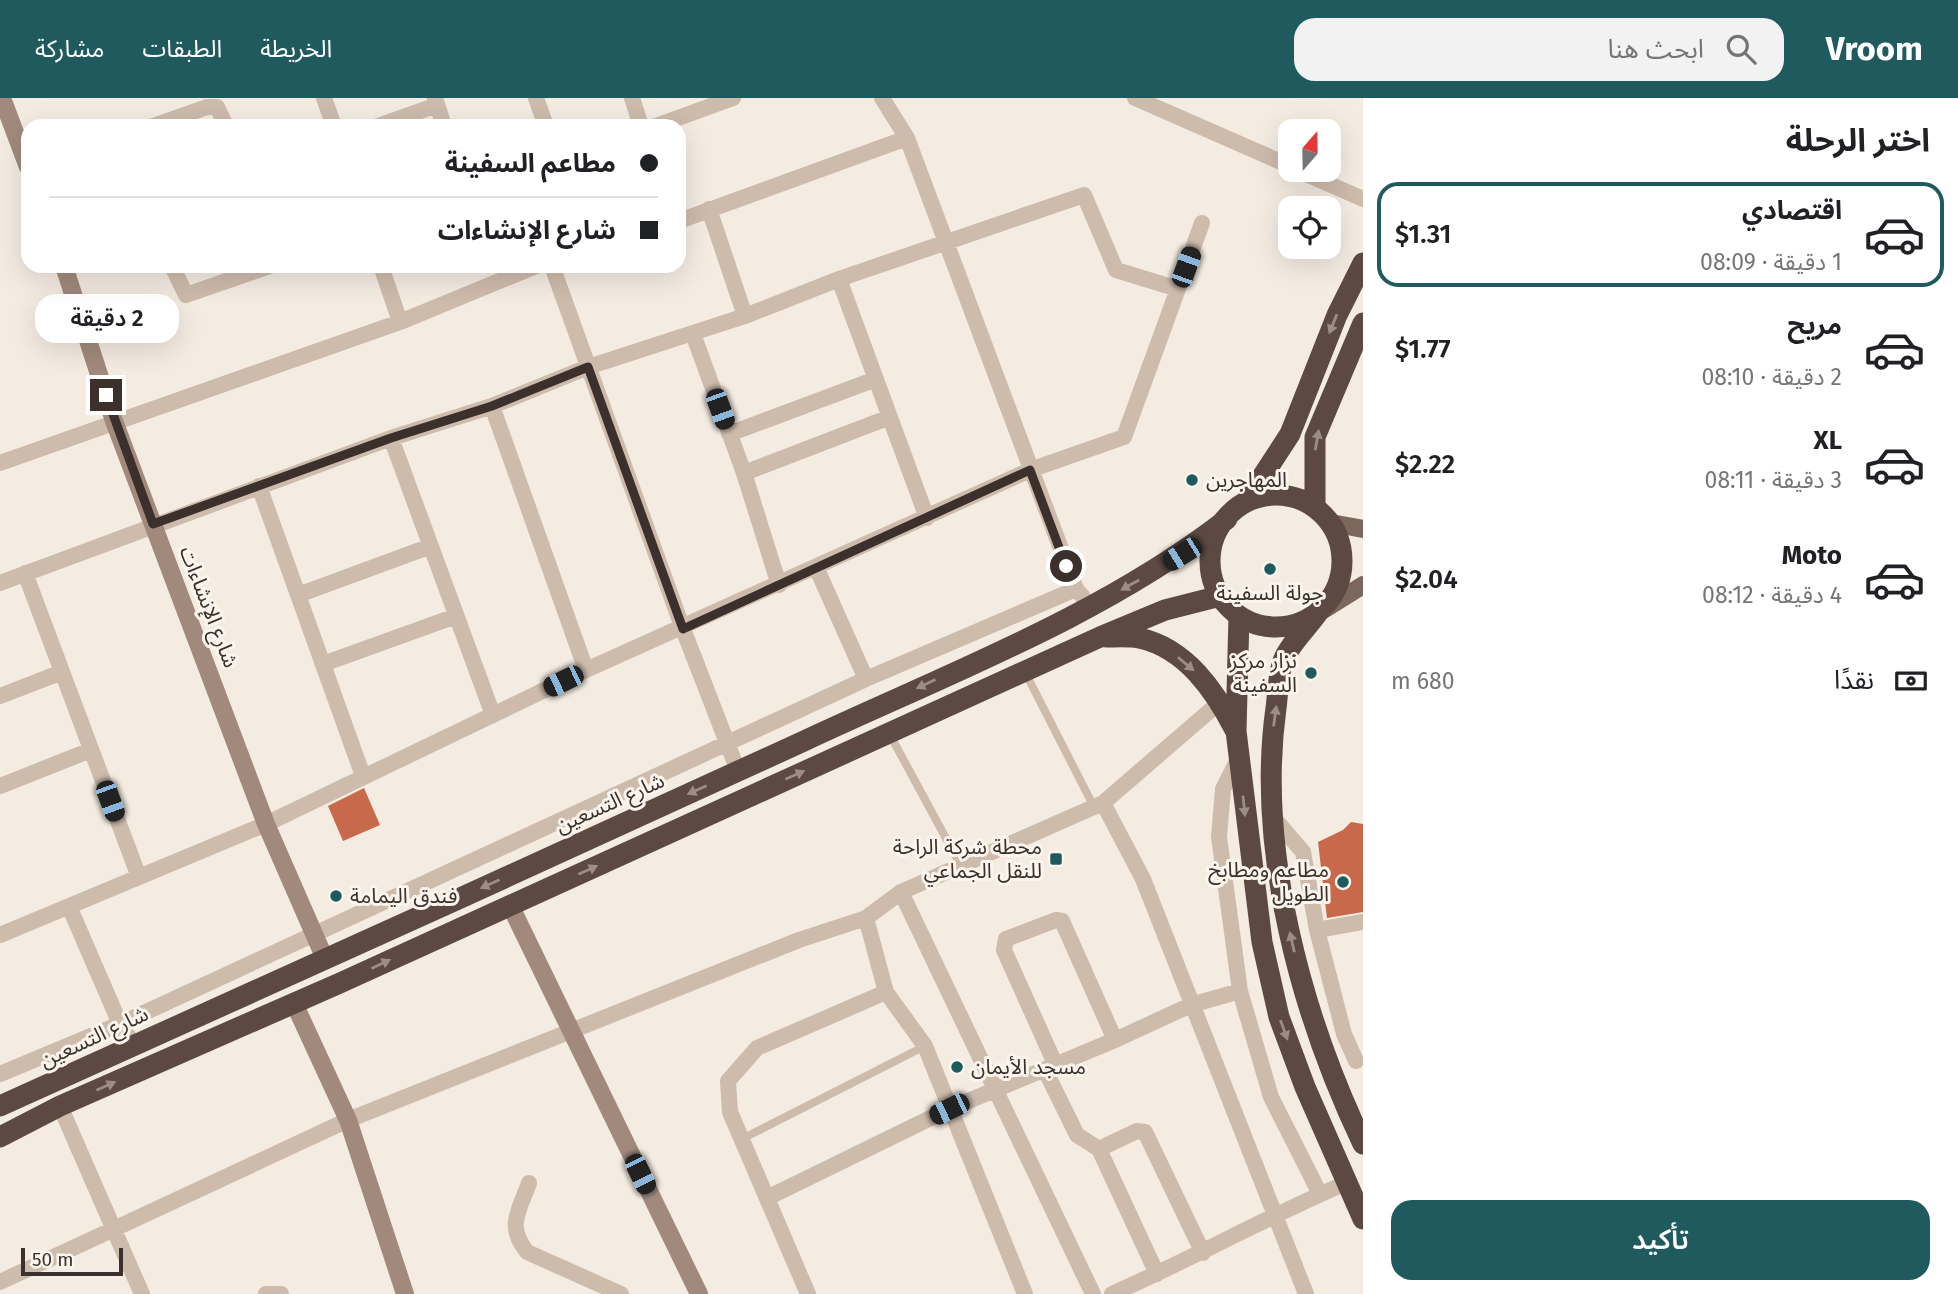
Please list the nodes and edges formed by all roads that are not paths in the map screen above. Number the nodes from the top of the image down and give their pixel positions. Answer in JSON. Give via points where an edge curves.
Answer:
{"nodes":[{"id":1,"x":2,"y":98,"type":"edge"},
{"id":2,"x":324,"y":98,"type":"edge"},
{"id":3,"x":536,"y":98,"type":"edge"},
{"id":4,"x":632,"y":98,"type":"edge"},
{"id":5,"x":733,"y":98,"type":"edge"},
{"id":6,"x":1135,"y":98,"type":"edge"},
{"id":7,"x":884,"y":100,"type":"edge"},
{"id":8,"x":436,"y":102,"type":"edge"},
{"id":9,"x":173,"y":119,"type":"edge"},
{"id":10,"x":223,"y":119,"type":"edge"},
{"id":11,"x":332,"y":119,"type":"edge"},
{"id":12,"x":395,"y":119,"type":"edge"},
{"id":13,"x":442,"y":119,"type":"edge"},
{"id":14,"x":544,"y":119,"type":"edge"},
{"id":15,"x":639,"y":119,"type":"edge"},
{"id":16,"x":675,"y":119,"type":"edge"},
{"id":17,"x":906,"y":138,"type":"junction"},
{"id":18,"x":21,"y":148,"type":"edge"},
{"id":19,"x":1278,"y":161,"type":"edge"},
{"id":20,"x":1324,"y":182,"type":"edge"},
{"id":21,"x":1363,"y":199,"type":"edge"},
{"id":22,"x":709,"y":209,"type":"junction"},
{"id":23,"x":686,"y":218,"type":"edge"},
{"id":24,"x":1202,"y":223,"type":"dead end"},
{"id":25,"x":947,"y":244,"type":"junction"},
{"id":26,"x":1363,"y":263,"type":"edge"},
{"id":27,"x":66,"y":273,"type":"edge"},
{"id":28,"x":174,"y":273,"type":"edge"},
{"id":29,"x":250,"y":273,"type":"edge"},
{"id":30,"x":383,"y":273,"type":"edge"},
{"id":31,"x":519,"y":273,"type":"edge"},
{"id":32,"x":554,"y":273,"type":"edge"},
{"id":33,"x":839,"y":279,"type":"junction"},
{"id":34,"x":1178,"y":289,"type":"junction"},
{"id":35,"x":745,"y":316,"type":"junction"},
{"id":36,"x":400,"y":322,"type":"junction"},
{"id":37,"x":1362,"y":326,"type":"edge"},
{"id":38,"x":693,"y":334,"type":"junction"},
{"id":39,"x":1363,"y":358,"type":"edge"},
{"id":40,"x":588,"y":367,"type":"junction"},
{"id":41,"x":876,"y":379,"type":"junction"},
{"id":42,"x":492,"y":406,"type":"junction"},
{"id":43,"x":890,"y":418,"type":"junction"},
{"id":44,"x":114,"y":421,"type":"junction"},
{"id":45,"x":729,"y":434,"type":"junction"},
{"id":46,"x":391,"y":438,"type":"junction"},
{"id":47,"x":0,"y":464,"type":"edge"},
{"id":48,"x":1030,"y":470,"type":"junction"},
{"id":49,"x":744,"y":473,"type":"junction"},
{"id":50,"x":258,"y":486,"type":"junction"},
{"id":51,"x":1247,"y":500,"type":"junction"},
{"id":52,"x":1315,"y":508,"type":"junction"},
{"id":53,"x":928,"y":518,"type":"junction"},
{"id":54,"x":1227,"y":519,"type":"junction"},
{"id":55,"x":1331,"y":523,"type":"junction"},
{"id":56,"x":153,"y":524,"type":"junction"},
{"id":57,"x":1363,"y":530,"type":"edge"},
{"id":58,"x":431,"y":547,"type":"junction"},
{"id":59,"x":816,"y":567,"type":"junction"},
{"id":60,"x":25,"y":573,"type":"junction"},
{"id":61,"x":0,"y":583,"type":"edge"},
{"id":62,"x":779,"y":585,"type":"junction"},
{"id":63,"x":1363,"y":585,"type":"edge"},
{"id":64,"x":1076,"y":589,"type":"junction"},
{"id":65,"x":298,"y":595,"type":"junction"},
{"id":66,"x":1220,"y":596,"type":"junction"},
{"id":67,"x":1093,"y":606,"type":"junction"},
{"id":68,"x":1317,"y":614,"type":"junction"},
{"id":69,"x":456,"y":616,"type":"junction"},
{"id":70,"x":1239,"y":616,"type":"junction"},
{"id":71,"x":683,"y":629,"type":"junction"},
{"id":72,"x":1100,"y":637,"type":"junction"},
{"id":73,"x":323,"y":664,"type":"junction"},
{"id":74,"x":586,"y":670,"type":"junction"},
{"id":75,"x":1025,"y":671,"type":"junction"},
{"id":76,"x":62,"y":672,"type":"junction"},
{"id":77,"x":866,"y":679,"type":"junction"},
{"id":78,"x":0,"y":696,"type":"edge"},
{"id":79,"x":1220,"y":702,"type":"junction"},
{"id":80,"x":493,"y":715,"type":"junction"},
{"id":81,"x":1236,"y":730,"type":"junction"},
{"id":82,"x":889,"y":733,"type":"junction"},
{"id":83,"x":726,"y":743,"type":"junction"},
{"id":84,"x":91,"y":750,"type":"junction"},
{"id":85,"x":1239,"y":757,"type":"junction"},
{"id":86,"x":738,"y":771,"type":"junction"},
{"id":87,"x":363,"y":776,"type":"junction"},
{"id":88,"x":0,"y":786,"type":"edge"},
{"id":89,"x":1098,"y":805,"type":"junction"},
{"id":90,"x":1273,"y":817,"type":"junction"},
{"id":91,"x":267,"y":824,"type":"junction"},
{"id":92,"x":961,"y":866,"type":"junction"},
{"id":93,"x":139,"y":877,"type":"junction"},
{"id":94,"x":901,"y":892,"type":"junction"},
{"id":95,"x":510,"y":905,"type":"junction"},
{"id":96,"x":69,"y":906,"type":"junction"},
{"id":97,"x":866,"y":918,"type":"junction"},
{"id":98,"x":1363,"y":922,"type":"edge"},
{"id":99,"x":1317,"y":930,"type":"junction"},
{"id":100,"x":0,"y":935,"type":"edge"},
{"id":101,"x":314,"y":936,"type":"junction"},
{"id":102,"x":325,"y":959,"type":"junction"},
{"id":103,"x":340,"y":983,"type":"junction"},
{"id":104,"x":1240,"y":991,"type":"junction"},
{"id":105,"x":886,"y":992,"type":"junction"},
{"id":106,"x":294,"y":1003,"type":"junction"},
{"id":107,"x":1191,"y":1005,"type":"junction"},
{"id":108,"x":120,"y":1024,"type":"junction"},
{"id":109,"x":570,"y":1030,"type":"junction"},
{"id":110,"x":1115,"y":1040,"type":"junction"},
{"id":111,"x":134,"y":1045,"type":"junction"},
{"id":112,"x":925,"y":1046,"type":"junction"},
{"id":113,"x":1359,"y":1059,"type":"edge"},
{"id":114,"x":1050,"y":1068,"type":"junction"},
{"id":115,"x":0,"y":1074,"type":"edge"},
{"id":116,"x":1331,"y":1076,"type":"junction"},
{"id":117,"x":996,"y":1090,"type":"junction"},
{"id":118,"x":0,"y":1106,"type":"edge"},
{"id":119,"x":60,"y":1106,"type":"junction"},
{"id":120,"x":949,"y":1109,"type":"junction"},
{"id":121,"x":348,"y":1119,"type":"junction"},
{"id":122,"x":1361,"y":1136,"type":"edge"},
{"id":123,"x":0,"y":1137,"type":"edge"},
{"id":124,"x":742,"y":1139,"type":"junction"},
{"id":125,"x":1099,"y":1149,"type":"junction"},
{"id":126,"x":529,"y":1183,"type":"dead end"},
{"id":127,"x":1346,"y":1183,"type":"junction"},
{"id":128,"x":1320,"y":1194,"type":"junction"},
{"id":129,"x":767,"y":1198,"type":"junction"},
{"id":130,"x":1273,"y":1215,"type":"junction"},
{"id":131,"x":1363,"y":1219,"type":"edge"},
{"id":132,"x":114,"y":1230,"type":"junction"},
{"id":133,"x":1203,"y":1253,"type":"junction"},
{"id":134,"x":1157,"y":1274,"type":"junction"},
{"id":135,"x":0,"y":1282,"type":"edge"},
{"id":136,"x":583,"y":1286,"type":"edge"},
{"id":137,"x":142,"y":1294,"type":"edge"},
{"id":138,"x":266,"y":1294,"type":"edge"},
{"id":139,"x":281,"y":1294,"type":"edge"},
{"id":140,"x":405,"y":1294,"type":"edge"},
{"id":141,"x":621,"y":1294,"type":"edge"},
{"id":142,"x":699,"y":1294,"type":"edge"},
{"id":143,"x":808,"y":1294,"type":"edge"},
{"id":144,"x":1025,"y":1294,"type":"edge"},
{"id":145,"x":1093,"y":1294,"type":"edge"},
{"id":146,"x":1112,"y":1294,"type":"edge"},
{"id":147,"x":1306,"y":1294,"type":"edge"}],
"edges":[{"from":1,"to":18,"type":"street"},
{"from":2,"to":11,"type":"street"},
{"from":3,"to":14,"type":"street"},
{"from":4,"to":15,"type":"street"},
{"from":5,"to":16,"type":"street"},
{"from":6,"to":19,"type":"street"},
{"from":7,"to":17,"type":"street"},
{"from":8,"to":12,"type":"street"},
{"from":8,"to":13,"type":"street"},
{"from":9,"to":10,"type":"street","via":[[217,107]]},
{"from":17,"to":22,"type":"street"},
{"from":17,"to":25,"type":"street"},
{"from":20,"to":21,"type":"street"},
{"from":22,"to":23,"type":"street"},
{"from":22,"to":35,"type":"street"},
{"from":24,"to":34,"type":"street"},
{"from":25,"to":33,"type":"street"},
{"from":25,"to":34,"type":"street","via":[[1084,195],[1116,270]]},
{"from":25,"to":48,"type":"street"},
{"from":26,"to":51,"type":"highway","one_way":true,"via":[[1290,434]]},
{"from":27,"to":44,"type":"street","name":"شارع الإنشاءات"},
{"from":28,"to":29,"type":"street","via":[[186,295]]},
{"from":30,"to":36,"type":"street"},
{"from":31,"to":36,"type":"street"},
{"from":32,"to":40,"type":"street"},
{"from":33,"to":35,"type":"street"},
{"from":33,"to":41,"type":"street"},
{"from":34,"to":48,"type":"street","via":[[1124,437]]},
{"from":35,"to":38,"type":"street"},
{"from":36,"to":44,"type":"street"},
{"from":37,"to":39,"type":"highway"},
{"from":52,"to":37,"type":"highway","one_way":true,"via":[[1315,438]]},
{"from":38,"to":40,"type":"street"},
{"from":38,"to":45,"type":"street"},
{"from":40,"to":42,"type":"street"},
{"from":40,"to":71,"type":"street"},
{"from":41,"to":43,"type":"street"},
{"from":41,"to":45,"type":"street"},
{"from":42,"to":46,"type":"street"},
{"from":42,"to":74,"type":"street"},
{"from":43,"to":49,"type":"street"},
{"from":43,"to":53,"type":"street"},
{"from":44,"to":47,"type":"street"},
{"from":44,"to":56,"type":"street","name":"شارع الإنشاءات"},
{"from":45,"to":49,"type":"street"},
{"from":46,"to":50,"type":"street"},
{"from":46,"to":58,"type":"street"},
{"from":48,"to":53,"type":"street"},
{"from":48,"to":64,"type":"street"},
{"from":49,"to":62,"type":"street"},
{"from":50,"to":56,"type":"street"},
{"from":50,"to":65,"type":"street"},
{"from":51,"to":52,"type":"highway","via":[[1272,495]]},
{"from":51,"to":54,"type":"highway"},
{"from":52,"to":55,"type":"highway"},
{"from":53,"to":59,"type":"street"},
{"from":54,"to":66,"type":"highway","via":[[1215,536],[1210,556]]},
{"from":54,"to":67,"type":"highway","name":"شارع التسعين","one_way":true,"via":[[1182,554]]},
{"from":55,"to":57,"type":"main road"},
{"from":55,"to":68,"type":"highway","via":[[1341,546],[1342,571],[1334,595]]},
{"from":56,"to":60,"type":"street"},
{"from":56,"to":91,"type":"street","name":"شارع الإنشاءات"},
{"from":58,"to":65,"type":"street"},
{"from":58,"to":69,"type":"street"},
{"from":59,"to":62,"type":"street"},
{"from":59,"to":77,"type":"street"},
{"from":60,"to":61,"type":"street"},
{"from":60,"to":76,"type":"street"},
{"from":62,"to":71,"type":"street"},
{"from":63,"to":68,"type":"main road"},
{"from":64,"to":67,"type":"street"},
{"from":64,"to":77,"type":"street"},
{"from":65,"to":73,"type":"street"},
{"from":66,"to":70,"type":"highway"},
{"from":66,"to":72,"type":"highway","via":[[1165,610]]},
{"from":67,"to":86,"type":"highway","name":"شارع التسعين","one_way":true},
{"from":68,"to":70,"type":"highway","via":[[1292,626],[1265,627]]},
{"from":90,"to":68,"type":"highway","one_way":true,"via":[[1272,738],[1283,660]]},
{"from":69,"to":73,"type":"street"},
{"from":69,"to":80,"type":"street"},
{"from":70,"to":81,"type":"highway"},
{"from":71,"to":74,"type":"street"},
{"from":71,"to":83,"type":"street"},
{"from":72,"to":75,"type":"highway"},
{"from":72,"to":79,"type":"highway","one_way":true,"via":[[1140,638],[1181,658]]},
{"from":73,"to":87,"type":"street"},
{"from":74,"to":80,"type":"street"},
{"from":75,"to":82,"type":"highway"},
{"from":75,"to":89,"type":"lane"},
{"from":76,"to":78,"type":"street"},
{"from":76,"to":84,"type":"street"},
{"from":77,"to":83,"type":"street"},
{"from":79,"to":81,"type":"highway"},
{"from":79,"to":89,"type":"street"},
{"from":80,"to":87,"type":"street"},
{"from":81,"to":85,"type":"highway"},
{"from":82,"to":92,"type":"lane"},
{"from":95,"to":82,"type":"highway","one_way":true},
{"from":83,"to":86,"type":"street"},
{"from":83,"to":101,"type":"street"},
{"from":84,"to":88,"type":"street"},
{"from":84,"to":93,"type":"street"},
{"from":85,"to":104,"type":"street","via":[[1223,789],[1219,837]]},
{"from":85,"to":127,"type":"highway","one_way":true,"via":[[1262,942],[1279,1017]]},
{"from":86,"to":102,"type":"highway","name":"شارع التسعين","one_way":true},
{"from":87,"to":91,"type":"street"},
{"from":89,"to":92,"type":"street"},
{"from":89,"to":107,"type":"street","via":[[1143,879]]},
{"from":90,"to":99,"type":"street","via":[[1303,852]]},
{"from":116,"to":90,"type":"highway","one_way":true,"via":[[1290,934]]},
{"from":91,"to":93,"type":"street"},
{"from":91,"to":101,"type":"street","name":"شارع الإنشاءات"},
{"from":92,"to":94,"type":"street"},
{"from":93,"to":96,"type":"street"},
{"from":94,"to":97,"type":"street"},
{"from":94,"to":117,"type":"street"},
{"from":103,"to":95,"type":"highway","one_way":true},
{"from":95,"to":109,"type":"street"},
{"from":96,"to":100,"type":"street"},
{"from":96,"to":108,"type":"street"},
{"from":97,"to":105,"type":"street"},
{"from":97,"to":109,"type":"street"},
{"from":98,"to":99,"type":"street"},
{"from":99,"to":113,"type":"street","via":[[1344,1034]]},
{"from":101,"to":102,"type":"street","name":"شارع الإنشاءات"},
{"from":101,"to":108,"type":"street"},
{"from":102,"to":103,"type":"highway"},
{"from":102,"to":111,"type":"highway","name":"شارع التسعين"},
{"from":103,"to":106,"type":"highway"},
{"from":104,"to":107,"type":"street"},
{"from":104,"to":128,"type":"street","via":[[1270,1097]]},
{"from":105,"to":112,"type":"street"},
{"from":105,"to":124,"type":"street","via":[[757,1048],[736,1068],[727,1097]]},
{"from":119,"to":106,"type":"highway","one_way":true},
{"from":106,"to":121,"type":"street"},
{"from":107,"to":110,"type":"street"},
{"from":107,"to":130,"type":"street"},
{"from":108,"to":111,"type":"street"},
{"from":108,"to":115,"type":"street"},
{"from":109,"to":121,"type":"street"},
{"from":109,"to":142,"type":"street"},
{"from":110,"to":114,"type":"street"},
{"from":110,"to":114,"type":"street","via":[[1062,921],[1006,939],[1004,950]]},
{"from":111,"to":118,"type":"highway","name":"شارع التسعين"},
{"from":112,"to":120,"type":"street"},
{"from":112,"to":124,"type":"lane"},
{"from":113,"to":116,"type":"street"},
{"from":114,"to":117,"type":"street"},
{"from":114,"to":125,"type":"street","via":[[1077,1135]]},
{"from":116,"to":122,"type":"highway"},
{"from":117,"to":120,"type":"street"},
{"from":117,"to":145,"type":"street"},
{"from":119,"to":123,"type":"highway"},
{"from":119,"to":132,"type":"street"},
{"from":120,"to":129,"type":"street"},
{"from":120,"to":144,"type":"street"},
{"from":121,"to":132,"type":"street"},
{"from":121,"to":140,"type":"street"},
{"from":124,"to":129,"type":"street"},
{"from":125,"to":133,"type":"street","via":[[1137,1131],[1145,1132]]},
{"from":125,"to":134,"type":"street"},
{"from":126,"to":136,"type":"street","via":[[514,1226],[517,1240],[527,1252]]},
{"from":127,"to":128,"type":"street"},
{"from":127,"to":131,"type":"highway"},
{"from":128,"to":130,"type":"street"},
{"from":129,"to":143,"type":"street"},
{"from":130,"to":133,"type":"street"},
{"from":130,"to":147,"type":"street"},
{"from":132,"to":135,"type":"street"},
{"from":132,"to":137,"type":"street"},
{"from":133,"to":134,"type":"street"},
{"from":134,"to":146,"type":"street"},
{"from":136,"to":141,"type":"street"},
{"from":138,"to":139,"type":"street"}]}
